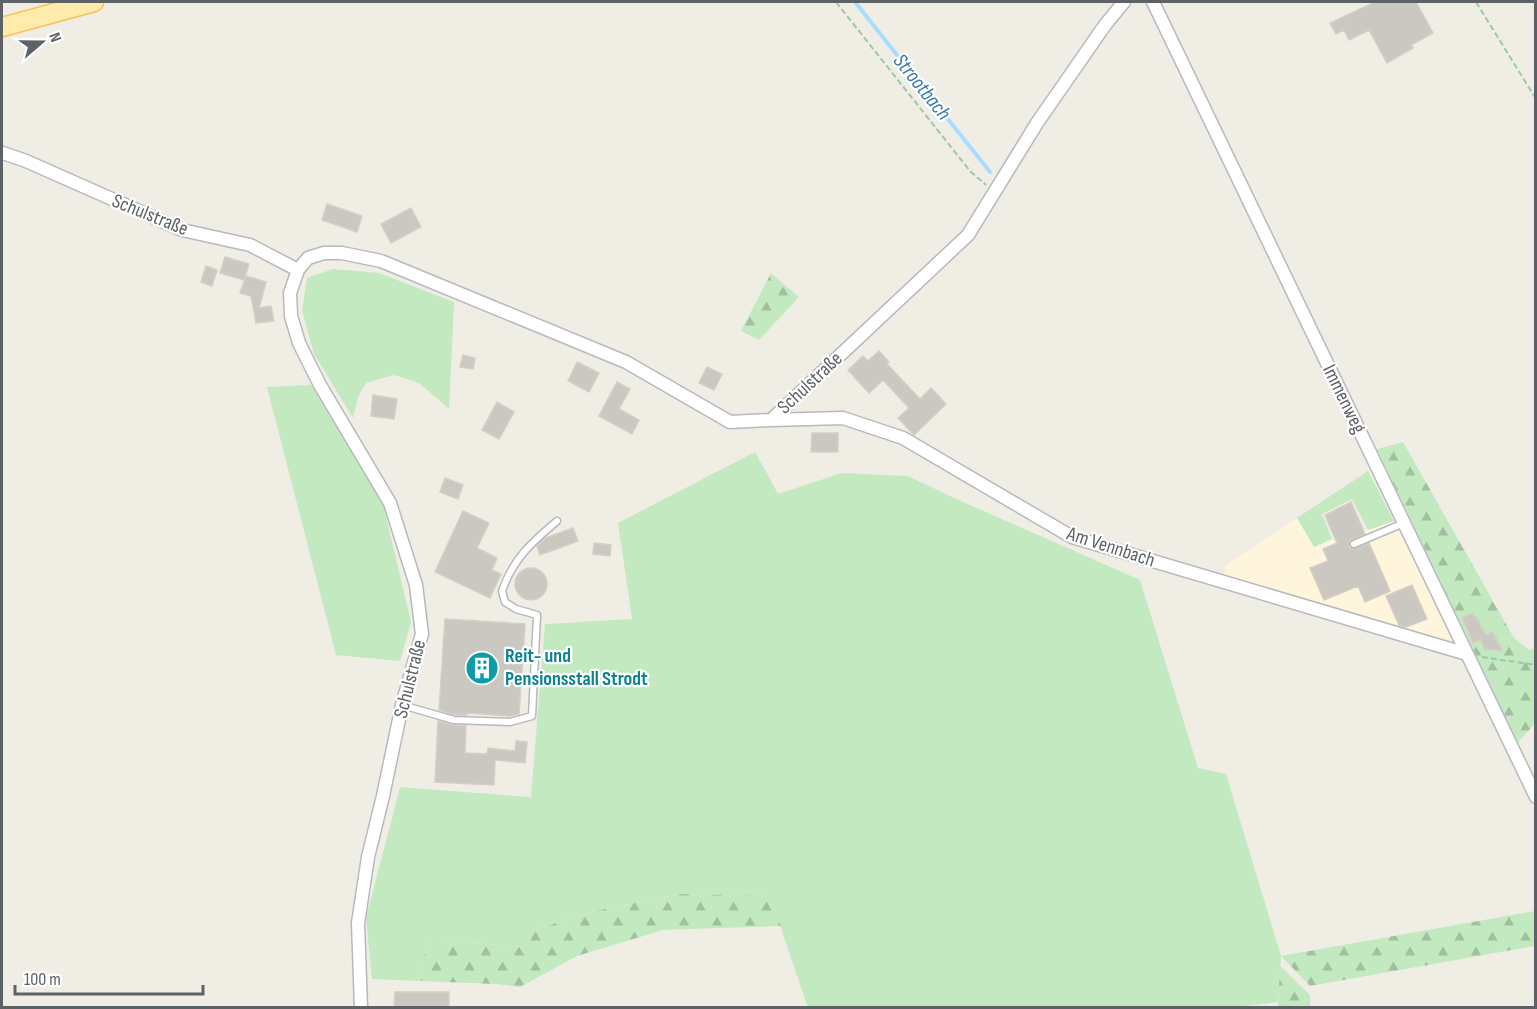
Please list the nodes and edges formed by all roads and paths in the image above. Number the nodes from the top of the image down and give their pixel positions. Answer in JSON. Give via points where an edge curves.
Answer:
{"nodes":[{"id":1,"x":94,"y":2,"type":"edge"},
{"id":2,"x":836,"y":2,"type":"edge"},
{"id":3,"x":1124,"y":2,"type":"edge"},
{"id":4,"x":1154,"y":2,"type":"edge"},
{"id":5,"x":1476,"y":2,"type":"edge"},
{"id":6,"x":2,"y":27,"type":"edge"},
{"id":7,"x":1536,"y":99,"type":"edge"},
{"id":8,"x":3,"y":153,"type":"edge"},
{"id":9,"x":995,"y":193,"type":"junction"},
{"id":10,"x":298,"y":270,"type":"junction"},
{"id":11,"x":771,"y":420,"type":"junction"},
{"id":12,"x":557,"y":521,"type":"dead end"},
{"id":13,"x":1404,"y":523,"type":"junction"},
{"id":14,"x":1354,"y":544,"type":"dead end"},
{"id":15,"x":1467,"y":654,"type":"junction"},
{"id":16,"x":1536,"y":665,"type":"edge"},
{"id":17,"x":402,"y":705,"type":"junction"},
{"id":18,"x":1536,"y":797,"type":"edge"},
{"id":19,"x":361,"y":1008,"type":"edge"}],
"edges":[{"from":1,"to":6,"type":"main road"},
{"from":2,"to":9,"type":"path","via":[[970,171]]},
{"from":3,"to":9,"type":"street","name":"Schulstraße","via":[[1037,123]]},
{"from":4,"to":13,"type":"street","name":"Immenweg"},
{"from":5,"to":7,"type":"path"},
{"from":8,"to":10,"type":"street","name":"Schulstraße","via":[[182,230],[250,246]]},
{"from":9,"to":11,"type":"street","name":"Schulstraße","via":[[968,235]]},
{"from":10,"to":11,"type":"street","name":"Schulstraße","via":[[308,258],[324,253],[381,261],[626,362],[730,422]]},
{"from":10,"to":17,"type":"street","name":"Schulstraße","via":[[290,293],[291,316],[299,343],[320,386],[390,503],[416,585],[422,633]]},
{"from":11,"to":15,"type":"street","name":"Am Vennbach","via":[[843,418],[903,438],[1072,537]]},
{"from":12,"to":17,"type":"lane","via":[[515,561],[502,591],[506,602],[516,609],[537,615],[532,716],[510,722],[454,720]]},
{"from":13,"to":14,"type":"lane"},
{"from":13,"to":15,"type":"street","name":"Immenweg"},
{"from":15,"to":16,"type":"path"},
{"from":15,"to":18,"type":"street","name":"Immenweg"},
{"from":17,"to":19,"type":"street","name":"Schulstraße","via":[[368,857],[358,922]]}]}
